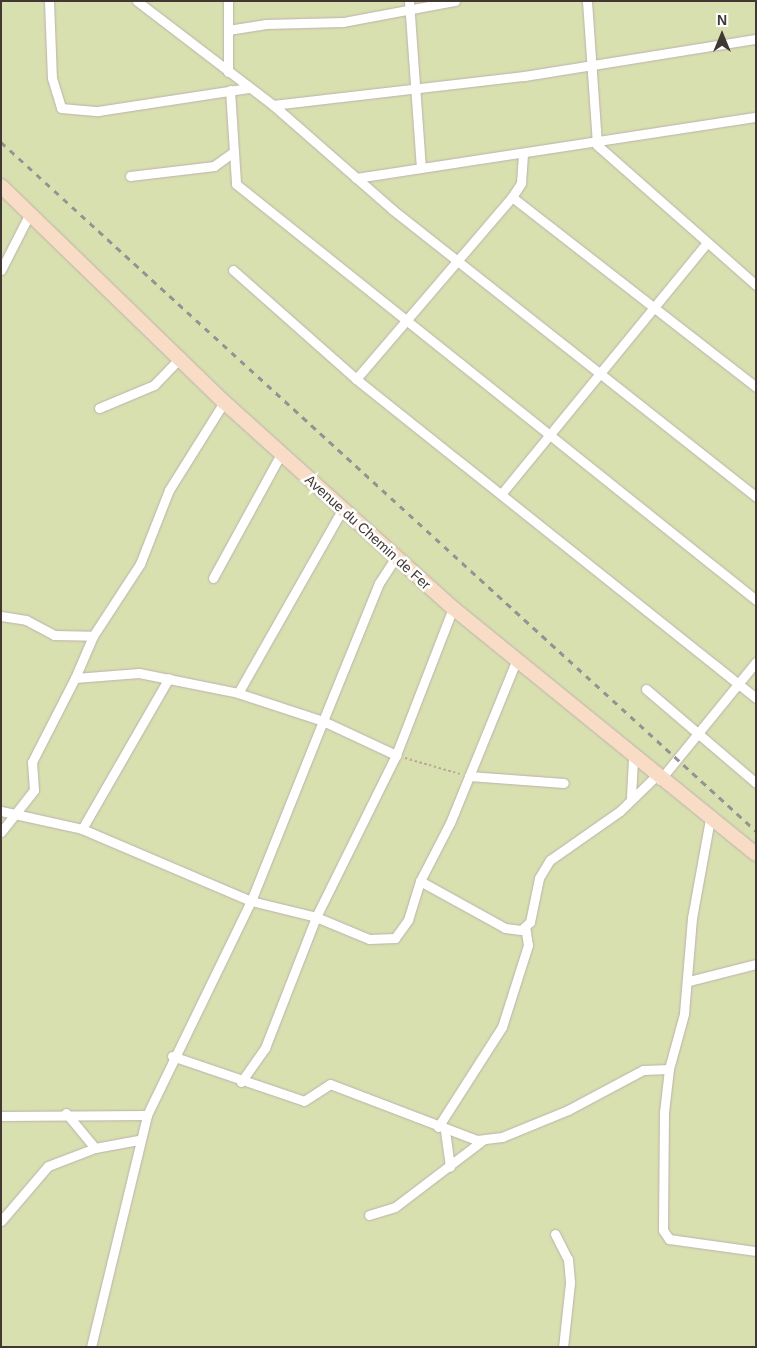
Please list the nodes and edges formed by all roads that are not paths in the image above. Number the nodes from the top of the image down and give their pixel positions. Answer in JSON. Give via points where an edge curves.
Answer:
{"nodes":[{"id":1,"x":49,"y":1,"type":"edge"},
{"id":2,"x":137,"y":1,"type":"edge"},
{"id":3,"x":228,"y":1,"type":"edge"},
{"id":4,"x":455,"y":1,"type":"edge"},
{"id":5,"x":587,"y":1,"type":"edge"},
{"id":6,"x":409,"y":6,"type":"edge"},
{"id":7,"x":228,"y":30,"type":"junction"},
{"id":8,"x":756,"y":39,"type":"edge"},
{"id":9,"x":590,"y":64,"type":"junction"},
{"id":10,"x":228,"y":72,"type":"junction"},
{"id":11,"x":248,"y":88,"type":"junction"},
{"id":12,"x":414,"y":88,"type":"junction"},
{"id":13,"x":230,"y":90,"type":"junction"},
{"id":14,"x":273,"y":105,"type":"junction"},
{"id":15,"x":756,"y":117,"type":"edge"},
{"id":16,"x":597,"y":145,"type":"junction"},
{"id":17,"x":232,"y":152,"type":"junction"},
{"id":18,"x":523,"y":154,"type":"junction"},
{"id":19,"x":421,"y":168,"type":"junction"},
{"id":20,"x":130,"y":176,"type":"dead end"},
{"id":21,"x":356,"y":178,"type":"junction"},
{"id":22,"x":1,"y":186,"type":"edge"},
{"id":23,"x":512,"y":197,"type":"junction"},
{"id":24,"x":30,"y":213,"type":"junction"},
{"id":25,"x":706,"y":244,"type":"junction"},
{"id":26,"x":458,"y":259,"type":"junction"},
{"id":27,"x":1,"y":270,"type":"edge"},
{"id":28,"x":232,"y":270,"type":"dead end"},
{"id":29,"x":756,"y":285,"type":"edge"},
{"id":30,"x":652,"y":306,"type":"junction"},
{"id":31,"x":406,"y":320,"type":"junction"},
{"id":32,"x":181,"y":357,"type":"junction"},
{"id":33,"x":598,"y":372,"type":"junction"},
{"id":34,"x":356,"y":379,"type":"junction"},
{"id":35,"x":756,"y":388,"type":"edge"},
{"id":36,"x":224,"y":402,"type":"junction"},
{"id":37,"x":99,"y":408,"type":"dead end"},
{"id":38,"x":548,"y":435,"type":"junction"},
{"id":39,"x":281,"y":454,"type":"junction"},
{"id":40,"x":502,"y":493,"type":"junction"},
{"id":41,"x":756,"y":497,"type":"edge"},
{"id":42,"x":342,"y":510,"type":"junction"},
{"id":43,"x":396,"y":557,"type":"junction"},
{"id":44,"x":213,"y":578,"type":"dead end"},
{"id":45,"x":756,"y":600,"type":"edge"},
{"id":46,"x":453,"y":608,"type":"junction"},
{"id":47,"x":1,"y":616,"type":"edge"},
{"id":48,"x":93,"y":636,"type":"junction"},
{"id":49,"x":516,"y":660,"type":"junction"},
{"id":50,"x":756,"y":662,"type":"edge"},
{"id":51,"x":75,"y":678,"type":"junction"},
{"id":52,"x":168,"y":678,"type":"junction"},
{"id":53,"x":738,"y":683,"type":"junction"},
{"id":54,"x":646,"y":689,"type":"dead end"},
{"id":55,"x":238,"y":693,"type":"junction"},
{"id":56,"x":756,"y":698,"type":"edge"},
{"id":57,"x":323,"y":721,"type":"junction"},
{"id":58,"x":698,"y":735,"type":"junction"},
{"id":59,"x":396,"y":755,"type":"junction"},
{"id":60,"x":633,"y":758,"type":"junction"},
{"id":61,"x":470,"y":776,"type":"junction"},
{"id":62,"x":658,"y":778,"type":"junction"},
{"id":63,"x":564,"y":783,"type":"dead end"},
{"id":64,"x":756,"y":783,"type":"edge"},
{"id":65,"x":631,"y":797,"type":"junction"},
{"id":66,"x":1,"y":811,"type":"edge"},
{"id":67,"x":12,"y":812,"type":"junction"},
{"id":68,"x":710,"y":819,"type":"junction"},
{"id":69,"x":82,"y":829,"type":"junction"},
{"id":70,"x":1,"y":832,"type":"edge"},
{"id":71,"x":756,"y":854,"type":"edge"},
{"id":72,"x":420,"y":881,"type":"junction"},
{"id":73,"x":250,"y":901,"type":"junction"},
{"id":74,"x":316,"y":917,"type":"junction"},
{"id":75,"x":526,"y":927,"type":"junction"},
{"id":76,"x":756,"y":964,"type":"edge"},
{"id":77,"x":689,"y":981,"type":"junction"},
{"id":78,"x":172,"y":1056,"type":"junction"},
{"id":79,"x":669,"y":1069,"type":"junction"},
{"id":80,"x":242,"y":1082,"type":"junction"},
{"id":81,"x":66,"y":1114,"type":"junction"},
{"id":82,"x":147,"y":1114,"type":"junction"},
{"id":83,"x":1,"y":1116,"type":"edge"},
{"id":84,"x":441,"y":1129,"type":"junction"},
{"id":85,"x":138,"y":1140,"type":"junction"},
{"id":86,"x":483,"y":1140,"type":"junction"},
{"id":87,"x":95,"y":1148,"type":"junction"},
{"id":88,"x":450,"y":1167,"type":"junction"},
{"id":89,"x":369,"y":1215,"type":"dead end"},
{"id":90,"x":1,"y":1221,"type":"edge"},
{"id":91,"x":555,"y":1234,"type":"dead end"},
{"id":92,"x":756,"y":1251,"type":"edge"},
{"id":93,"x":92,"y":1347,"type":"edge"},
{"id":94,"x":563,"y":1347,"type":"edge"}],
"edges":[{"from":1,"to":13,"type":"street","via":[[52,78],[61,108],[98,111]]},
{"from":2,"to":10,"type":"street"},
{"from":3,"to":7,"type":"street"},
{"from":4,"to":6,"type":"street"},
{"from":5,"to":9,"type":"street"},
{"from":6,"to":7,"type":"street","via":[[343,22],[265,24]]},
{"from":6,"to":12,"type":"street"},
{"from":7,"to":10,"type":"street"},
{"from":8,"to":9,"type":"street"},
{"from":9,"to":12,"type":"street"},
{"from":9,"to":16,"type":"street"},
{"from":10,"to":11,"type":"street"},
{"from":11,"to":13,"type":"street"},
{"from":11,"to":14,"type":"street"},
{"from":12,"to":14,"type":"street"},
{"from":12,"to":19,"type":"street"},
{"from":13,"to":17,"type":"street"},
{"from":14,"to":21,"type":"street"},
{"from":15,"to":16,"type":"street"},
{"from":16,"to":18,"type":"street"},
{"from":16,"to":25,"type":"street"},
{"from":17,"to":20,"type":"street","via":[[214,166]]},
{"from":17,"to":31,"type":"street","via":[[236,184]]},
{"from":18,"to":19,"type":"street"},
{"from":18,"to":23,"type":"street","via":[[521,183]]},
{"from":19,"to":21,"type":"street"},
{"from":21,"to":26,"type":"street"},
{"from":22,"to":24,"type":"street","name":"Avenue du Chemin de Fer"},
{"from":23,"to":26,"type":"street"},
{"from":23,"to":30,"type":"street"},
{"from":24,"to":27,"type":"street"},
{"from":24,"to":32,"type":"street","name":"Avenue du Chemin de Fer"},
{"from":25,"to":29,"type":"street"},
{"from":25,"to":30,"type":"street"},
{"from":26,"to":31,"type":"street"},
{"from":26,"to":33,"type":"street"},
{"from":28,"to":34,"type":"street"},
{"from":30,"to":33,"type":"street"},
{"from":30,"to":35,"type":"street"},
{"from":31,"to":34,"type":"street"},
{"from":31,"to":38,"type":"street"},
{"from":32,"to":36,"type":"street","name":"Avenue du Chemin de Fer"},
{"from":32,"to":37,"type":"street","via":[[154,385]]},
{"from":33,"to":38,"type":"street"},
{"from":33,"to":41,"type":"street"},
{"from":34,"to":40,"type":"street"},
{"from":36,"to":39,"type":"street","name":"Avenue du Chemin de Fer"},
{"from":36,"to":48,"type":"street","via":[[169,490],[140,564]]},
{"from":38,"to":40,"type":"street"},
{"from":38,"to":45,"type":"street"},
{"from":39,"to":42,"type":"street","name":"Avenue du Chemin de Fer"},
{"from":39,"to":44,"type":"street"},
{"from":40,"to":53,"type":"street"},
{"from":42,"to":43,"type":"street","name":"Avenue du Chemin de Fer"},
{"from":42,"to":55,"type":"street"},
{"from":43,"to":46,"type":"street","name":"Avenue du Chemin de Fer"},
{"from":43,"to":57,"type":"street","via":[[379,583]]},
{"from":46,"to":49,"type":"street","name":"Avenue du Chemin de Fer"},
{"from":46,"to":59,"type":"street"},
{"from":47,"to":48,"type":"street","via":[[26,620],[54,635]]},
{"from":48,"to":51,"type":"street"},
{"from":49,"to":60,"type":"street","name":"Avenue du Chemin de Fer"},
{"from":49,"to":61,"type":"street"},
{"from":50,"to":53,"type":"street"},
{"from":51,"to":52,"type":"street","via":[[127,672]]},
{"from":51,"to":67,"type":"street","via":[[32,762],[34,790]]},
{"from":52,"to":55,"type":"street"},
{"from":52,"to":69,"type":"street"},
{"from":53,"to":56,"type":"street"},
{"from":53,"to":58,"type":"street"},
{"from":54,"to":58,"type":"street"},
{"from":55,"to":57,"type":"street"},
{"from":57,"to":59,"type":"street"},
{"from":57,"to":73,"type":"street"},
{"from":58,"to":62,"type":"street"},
{"from":58,"to":64,"type":"street"},
{"from":59,"to":74,"type":"street"},
{"from":60,"to":62,"type":"street","name":"Avenue du Chemin de Fer"},
{"from":60,"to":65,"type":"street"},
{"from":61,"to":63,"type":"street"},
{"from":61,"to":72,"type":"street"},
{"from":62,"to":65,"type":"street"},
{"from":62,"to":68,"type":"street","name":"Avenue du Chemin de Fer"},
{"from":65,"to":75,"type":"street","via":[[620,811],[550,860],[539,878]]},
{"from":66,"to":67,"type":"street"},
{"from":67,"to":69,"type":"street"},
{"from":67,"to":70,"type":"street"},
{"from":68,"to":71,"type":"street","name":"Avenue du Chemin de Fer"},
{"from":68,"to":77,"type":"street","via":[[692,918]]},
{"from":69,"to":73,"type":"street"},
{"from":72,"to":74,"type":"street","via":[[408,920],[395,938],[369,939]]},
{"from":72,"to":75,"type":"street","via":[[512,931]]},
{"from":73,"to":74,"type":"street"},
{"from":73,"to":78,"type":"street"},
{"from":74,"to":80,"type":"street","via":[[265,1048]]},
{"from":75,"to":84,"type":"street","via":[[528,944],[502,1027]]},
{"from":76,"to":77,"type":"street"},
{"from":77,"to":79,"type":"street"},
{"from":78,"to":80,"type":"street"},
{"from":78,"to":82,"type":"street"},
{"from":79,"to":86,"type":"street","via":[[643,1070],[568,1110]]},
{"from":79,"to":92,"type":"street","via":[[664,1112],[664,1236]]},
{"from":80,"to":84,"type":"street","via":[[304,1100],[330,1084]]},
{"from":81,"to":82,"type":"street"},
{"from":81,"to":83,"type":"street"},
{"from":81,"to":87,"type":"street"},
{"from":82,"to":85,"type":"street"},
{"from":84,"to":86,"type":"street"},
{"from":84,"to":88,"type":"street"},
{"from":85,"to":87,"type":"street"},
{"from":85,"to":93,"type":"street"},
{"from":86,"to":88,"type":"street"},
{"from":87,"to":90,"type":"street","via":[[48,1166]]},
{"from":88,"to":89,"type":"street","via":[[395,1207]]},
{"from":91,"to":94,"type":"street","via":[[568,1259],[570,1284]]}]}
